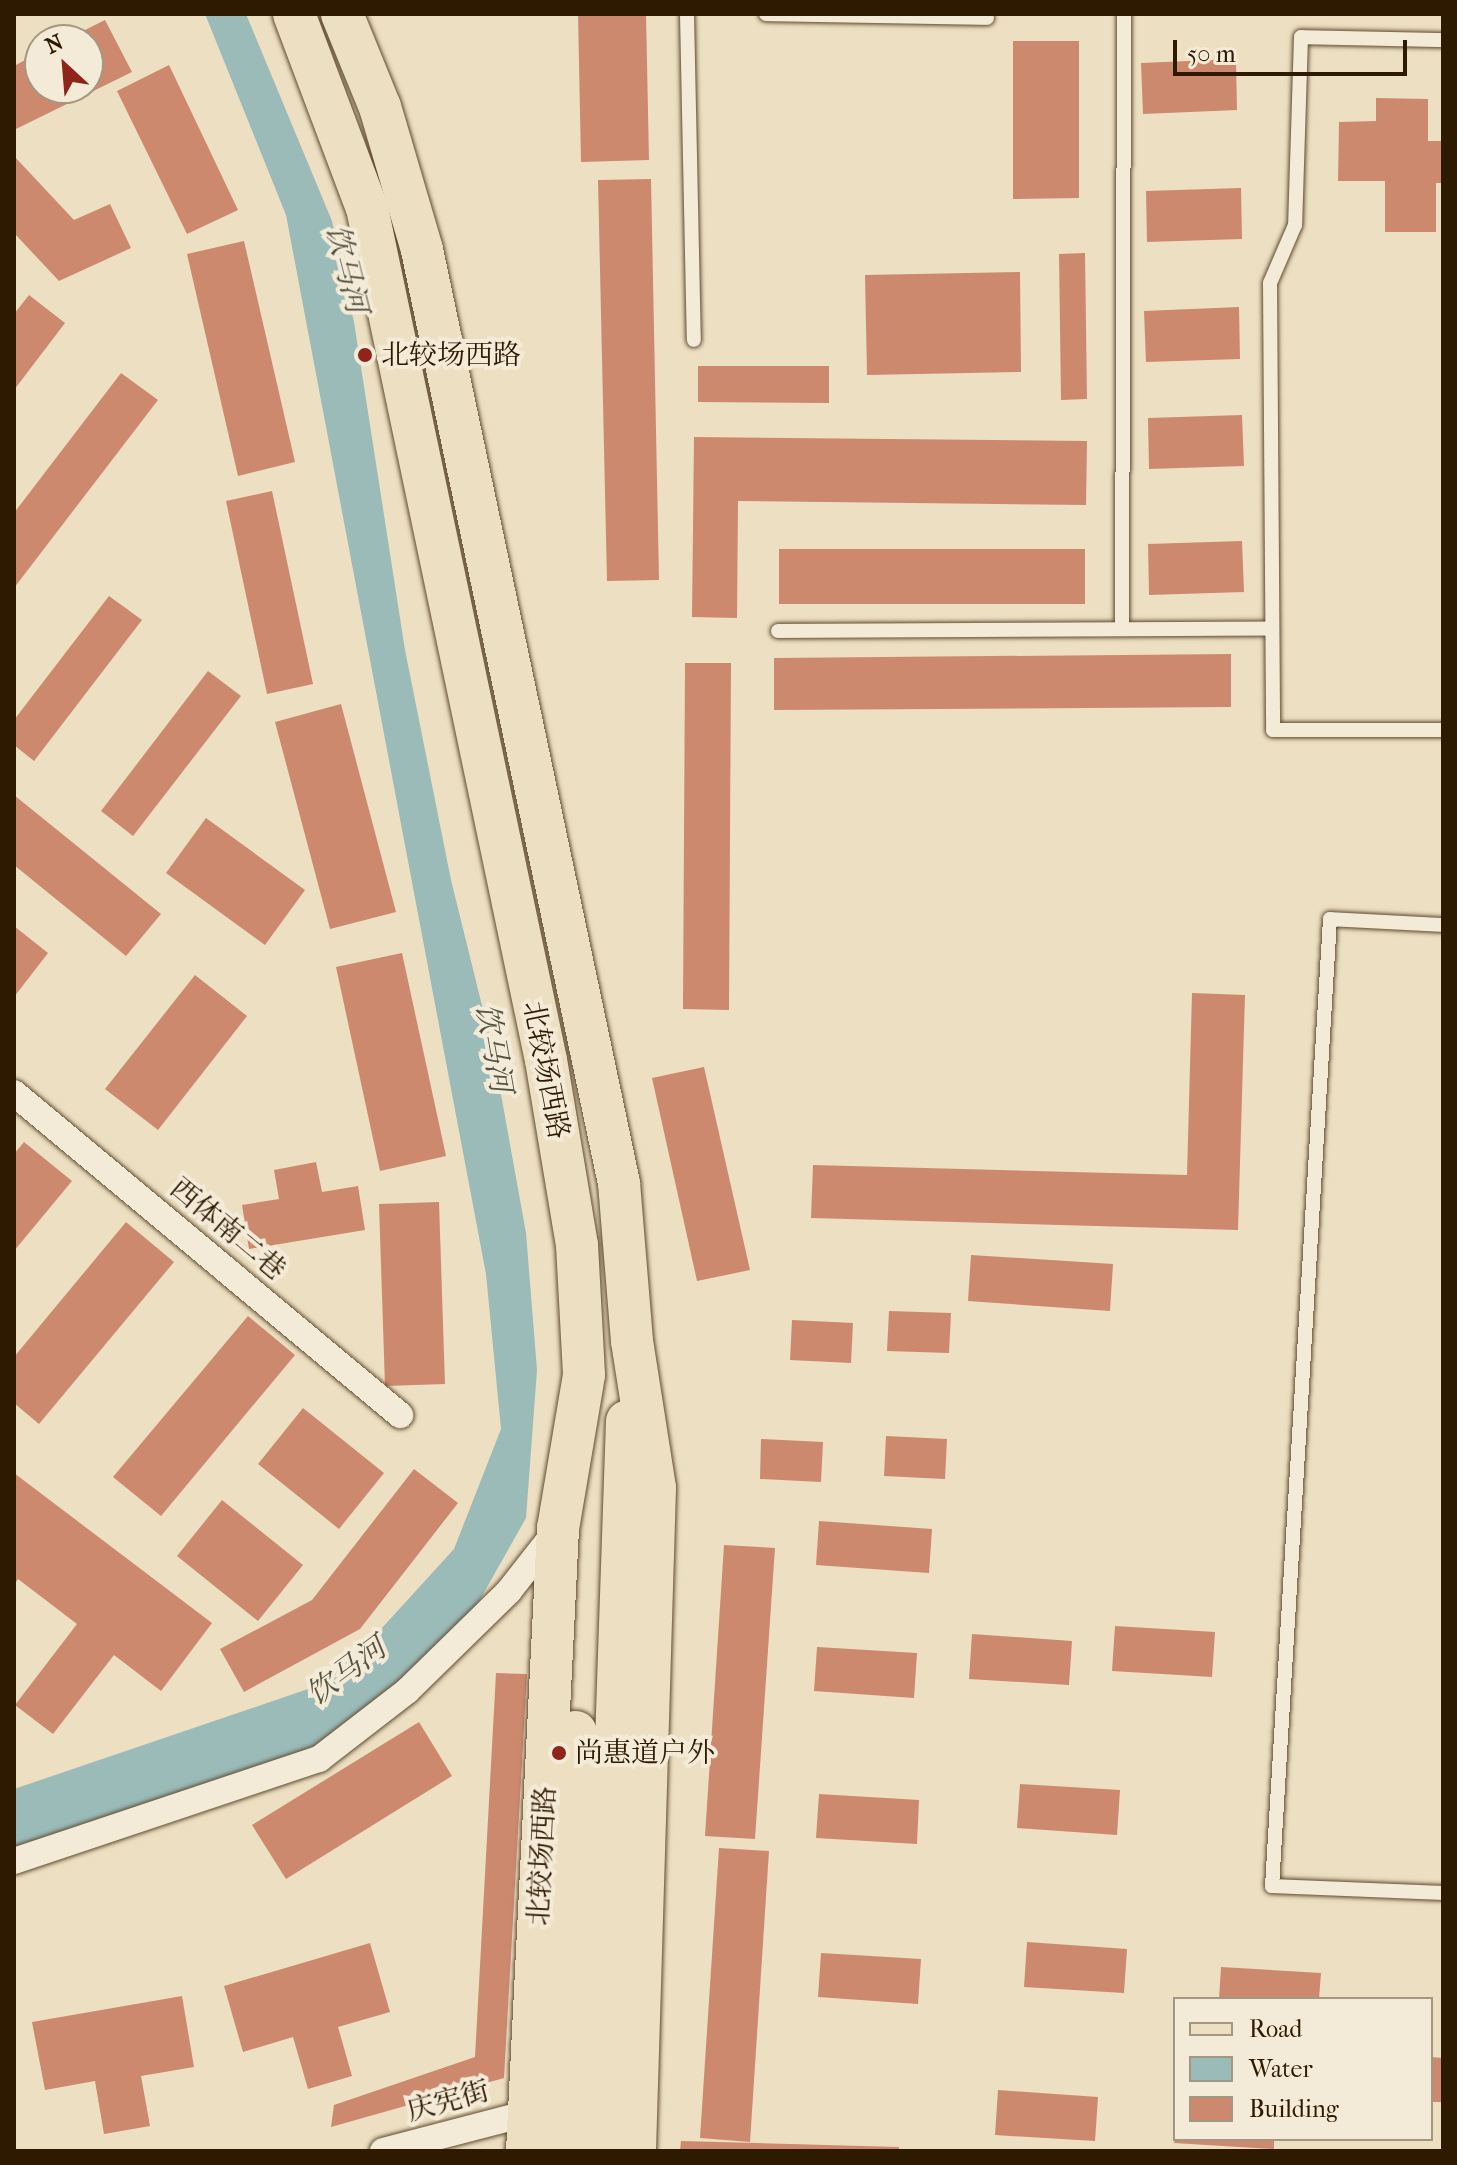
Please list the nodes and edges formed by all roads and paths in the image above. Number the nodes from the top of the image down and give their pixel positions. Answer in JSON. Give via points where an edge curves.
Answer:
{"nodes":[{"id":1,"x":294,"y":14,"type":"edge"},
{"id":2,"x":342,"y":14,"type":"edge"},
{"id":3,"x":687,"y":14,"type":"edge"},
{"id":4,"x":766,"y":14,"type":"edge"},
{"id":5,"x":1124,"y":14,"type":"edge"},
{"id":6,"x":987,"y":18,"type":"dead end"},
{"id":7,"x":1443,"y":40,"type":"edge"},
{"id":8,"x":694,"y":340,"type":"dead end"},
{"id":9,"x":1271,"y":628,"type":"junction"},
{"id":10,"x":1122,"y":629,"type":"junction"},
{"id":11,"x":778,"y":631,"type":"dead end"},
{"id":12,"x":1443,"y":730,"type":"edge"},
{"id":13,"x":1443,"y":925,"type":"edge"},
{"id":14,"x":14,"y":1093,"type":"edge"},
{"id":15,"x":632,"y":1341,"type":"junction"},
{"id":16,"x":584,"y":1375,"type":"junction"},
{"id":17,"x":400,"y":1415,"type":"dead end"},
{"id":18,"x":558,"y":1529,"type":"junction"},
{"id":19,"x":14,"y":1861,"type":"edge"},
{"id":20,"x":1443,"y":1893,"type":"edge"},
{"id":21,"x":528,"y":2132,"type":"edge"},
{"id":22,"x":383,"y":2151,"type":"edge"},
{"id":23,"x":567,"y":2151,"type":"edge"},
{"id":24,"x":602,"y":2151,"type":"edge"},
{"id":25,"x":635,"y":2151,"type":"edge"}],
"edges":[{"from":1,"to":16,"type":"main road","name":"北较场西路","via":[[367,208],[546,1060],[577,1245]]},
{"from":2,"to":15,"type":"main road","name":"北较场西路","via":[[380,107],[422,250],[619,1183]]},
{"from":3,"to":8,"type":"lane"},
{"from":4,"to":6,"type":"lane"},
{"from":5,"to":10,"type":"lane"},
{"from":7,"to":9,"type":"lane","via":[[1301,37],[1295,225],[1270,283]]},
{"from":9,"to":10,"type":"lane"},
{"from":9,"to":12,"type":"lane","via":[[1273,730]]},
{"from":10,"to":11,"type":"lane"},
{"from":13,"to":20,"type":"lane","via":[[1330,919],[1272,1886]]},
{"from":14,"to":17,"type":"street","name":"西体南二巷"},
{"from":15,"to":24,"type":"main road"},
{"from":15,"to":25,"type":"main road","name":"北较场西路","via":[[655,1488]]},
{"from":16,"to":18,"type":"main road","name":"北较场西路"},
{"from":16,"to":23,"type":"main road","via":[[587,1453]]},
{"from":18,"to":19,"type":"street","via":[[509,1591],[407,1691],[319,1759]]},
{"from":18,"to":21,"type":"main road","name":"北较场西路"},
{"from":21,"to":22,"type":"street","name":"庆宪街"}]}
